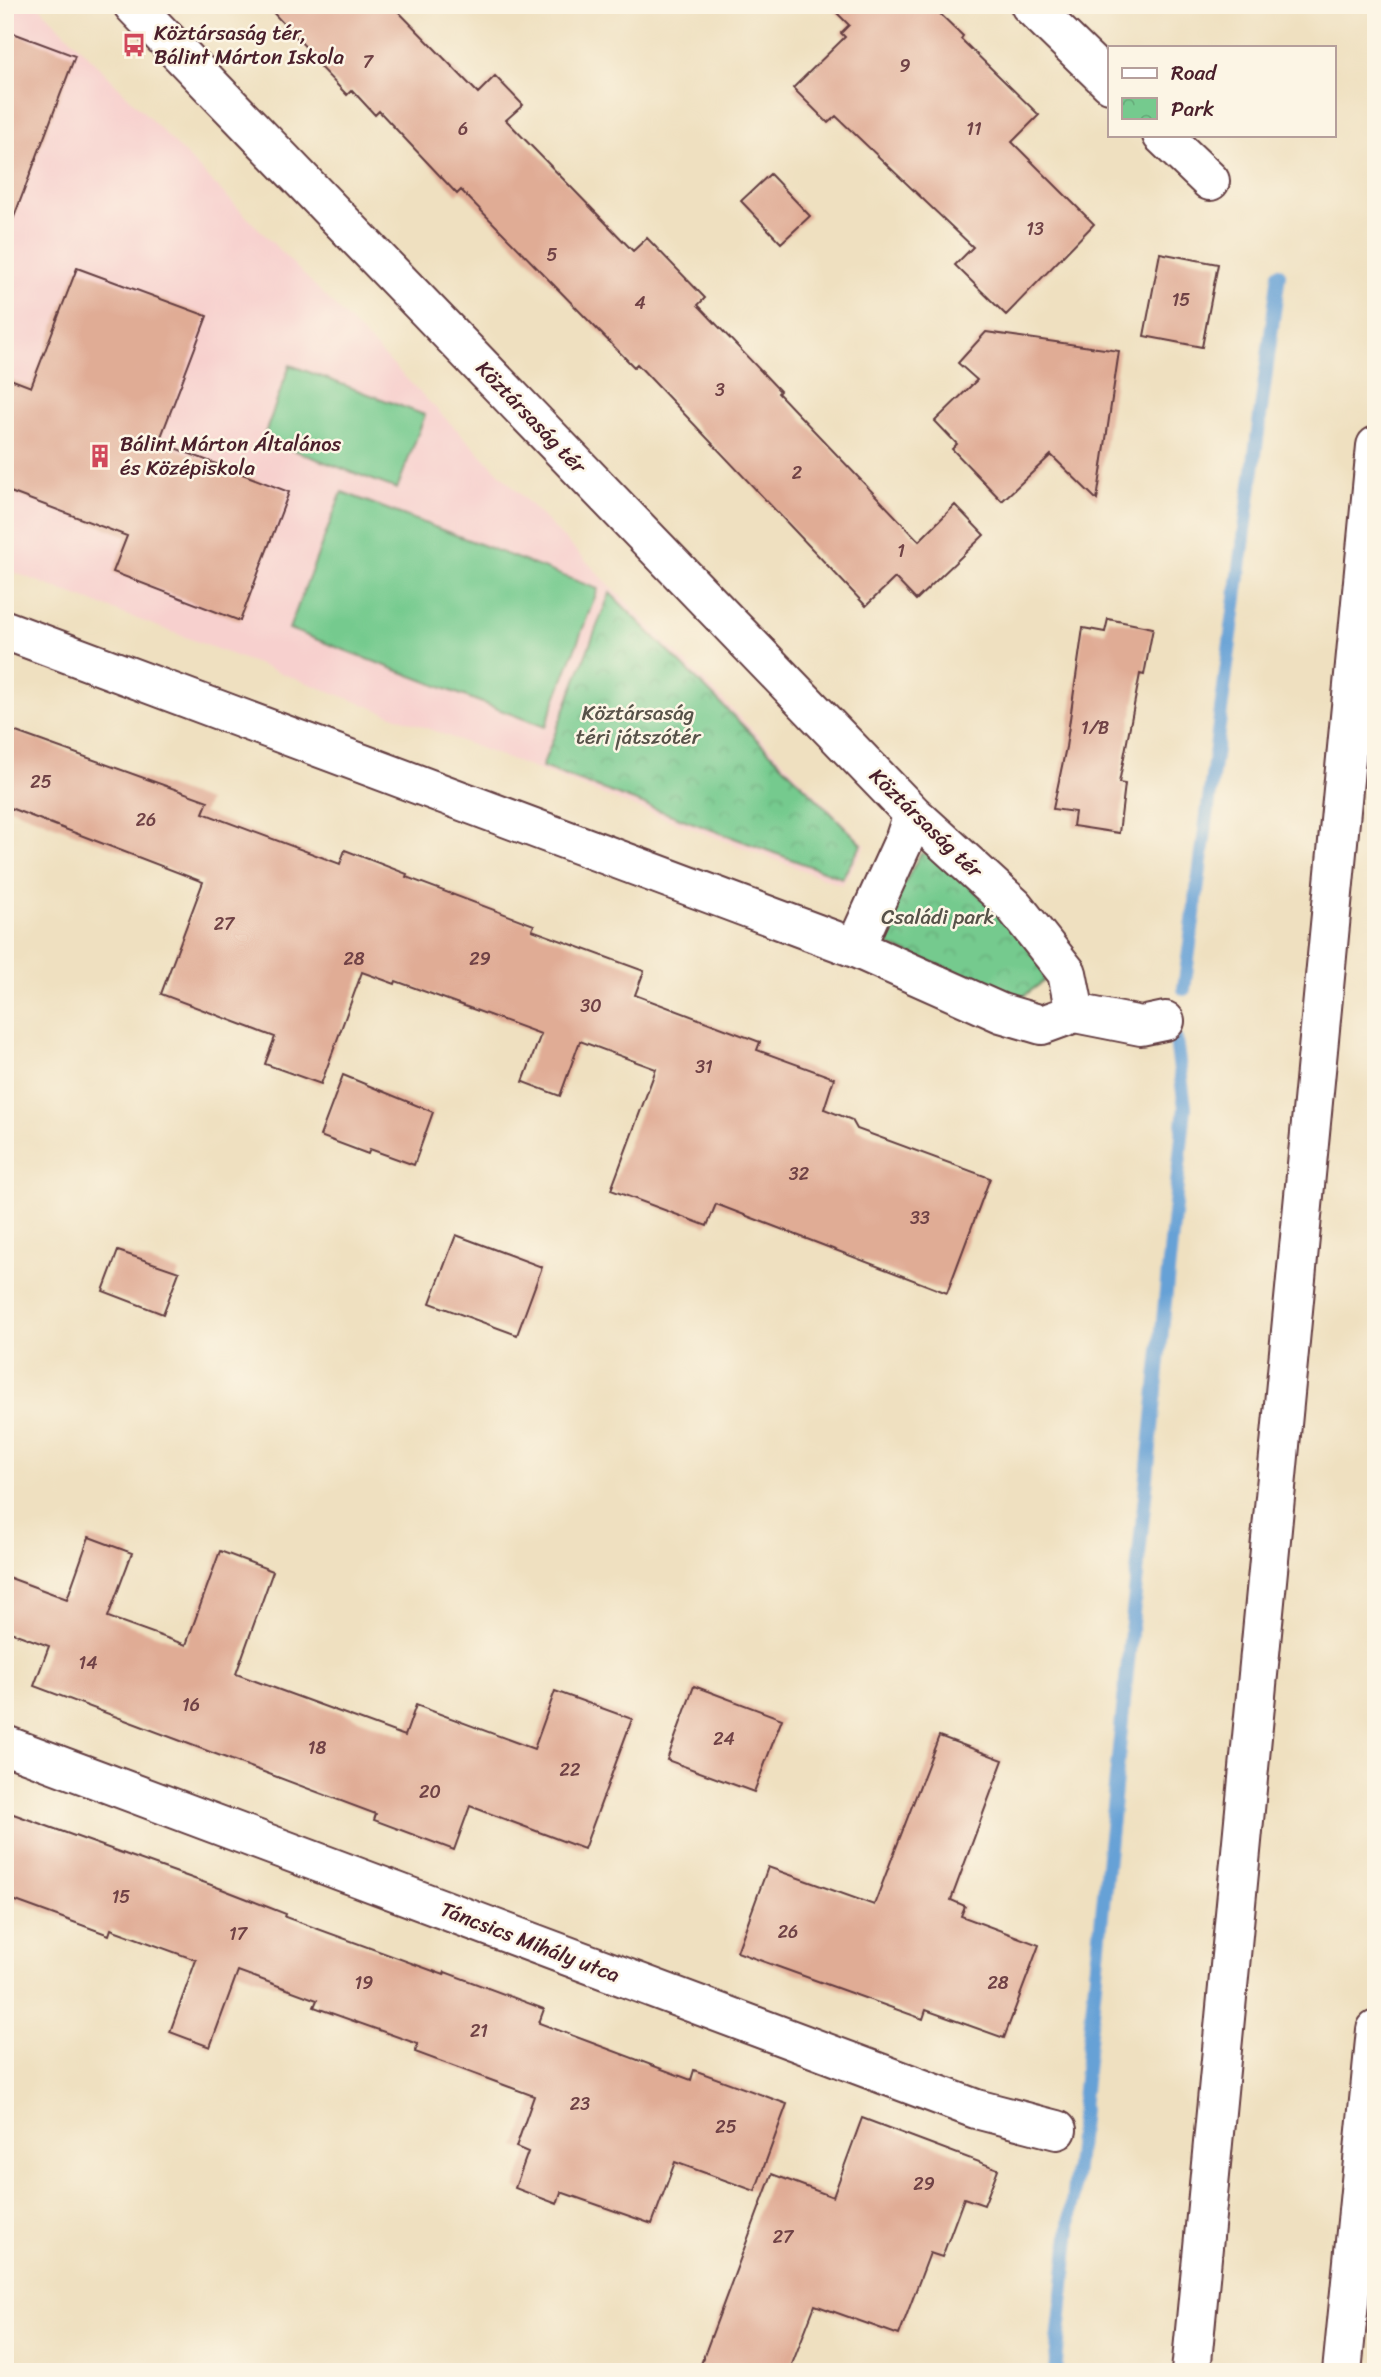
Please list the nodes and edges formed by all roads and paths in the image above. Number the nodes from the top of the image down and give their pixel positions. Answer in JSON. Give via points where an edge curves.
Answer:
{"nodes":[{"id":1,"x":133,"y":5,"type":"edge"},
{"id":2,"x":1030,"y":5,"type":"edge"},
{"id":3,"x":1108,"y":81,"type":"edge"},
{"id":4,"x":1163,"y":136,"type":"edge"},
{"id":5,"x":1210,"y":181,"type":"dead end"},
{"id":6,"x":1376,"y":446,"type":"edge"},
{"id":7,"x":5,"y":630,"type":"edge"},
{"id":8,"x":913,"y":814,"type":"junction"},
{"id":9,"x":855,"y":948,"type":"junction"},
{"id":10,"x":1075,"y":1013,"type":"junction"},
{"id":11,"x":1166,"y":1021,"type":"dead end"},
{"id":12,"x":5,"y":1745,"type":"edge"},
{"id":13,"x":1376,"y":2030,"type":"edge"},
{"id":14,"x":1057,"y":2130,"type":"dead end"},
{"id":15,"x":1191,"y":2372,"type":"edge"},
{"id":16,"x":1342,"y":2372,"type":"edge"}],
"edges":[{"from":1,"to":8,"type":"main road","name":"Köztársaság tér"},
{"from":2,"to":3,"type":"main road"},
{"from":4,"to":5,"type":"main road"},
{"from":6,"to":15,"type":"main road"},
{"from":7,"to":9,"type":"main road"},
{"from":8,"to":9,"type":"main road"},
{"from":8,"to":10,"type":"main road","name":"Köztársaság tér","via":[[1014,906],[1067,972]]},
{"from":9,"to":10,"type":"main road","via":[[1001,1013],[1042,1025]]},
{"from":10,"to":11,"type":"main road","via":[[1140,1026]]},
{"from":12,"to":14,"type":"main road","name":"Táncsics Mihály utca","via":[[976,2109]]},
{"from":13,"to":16,"type":"main road"}]}
